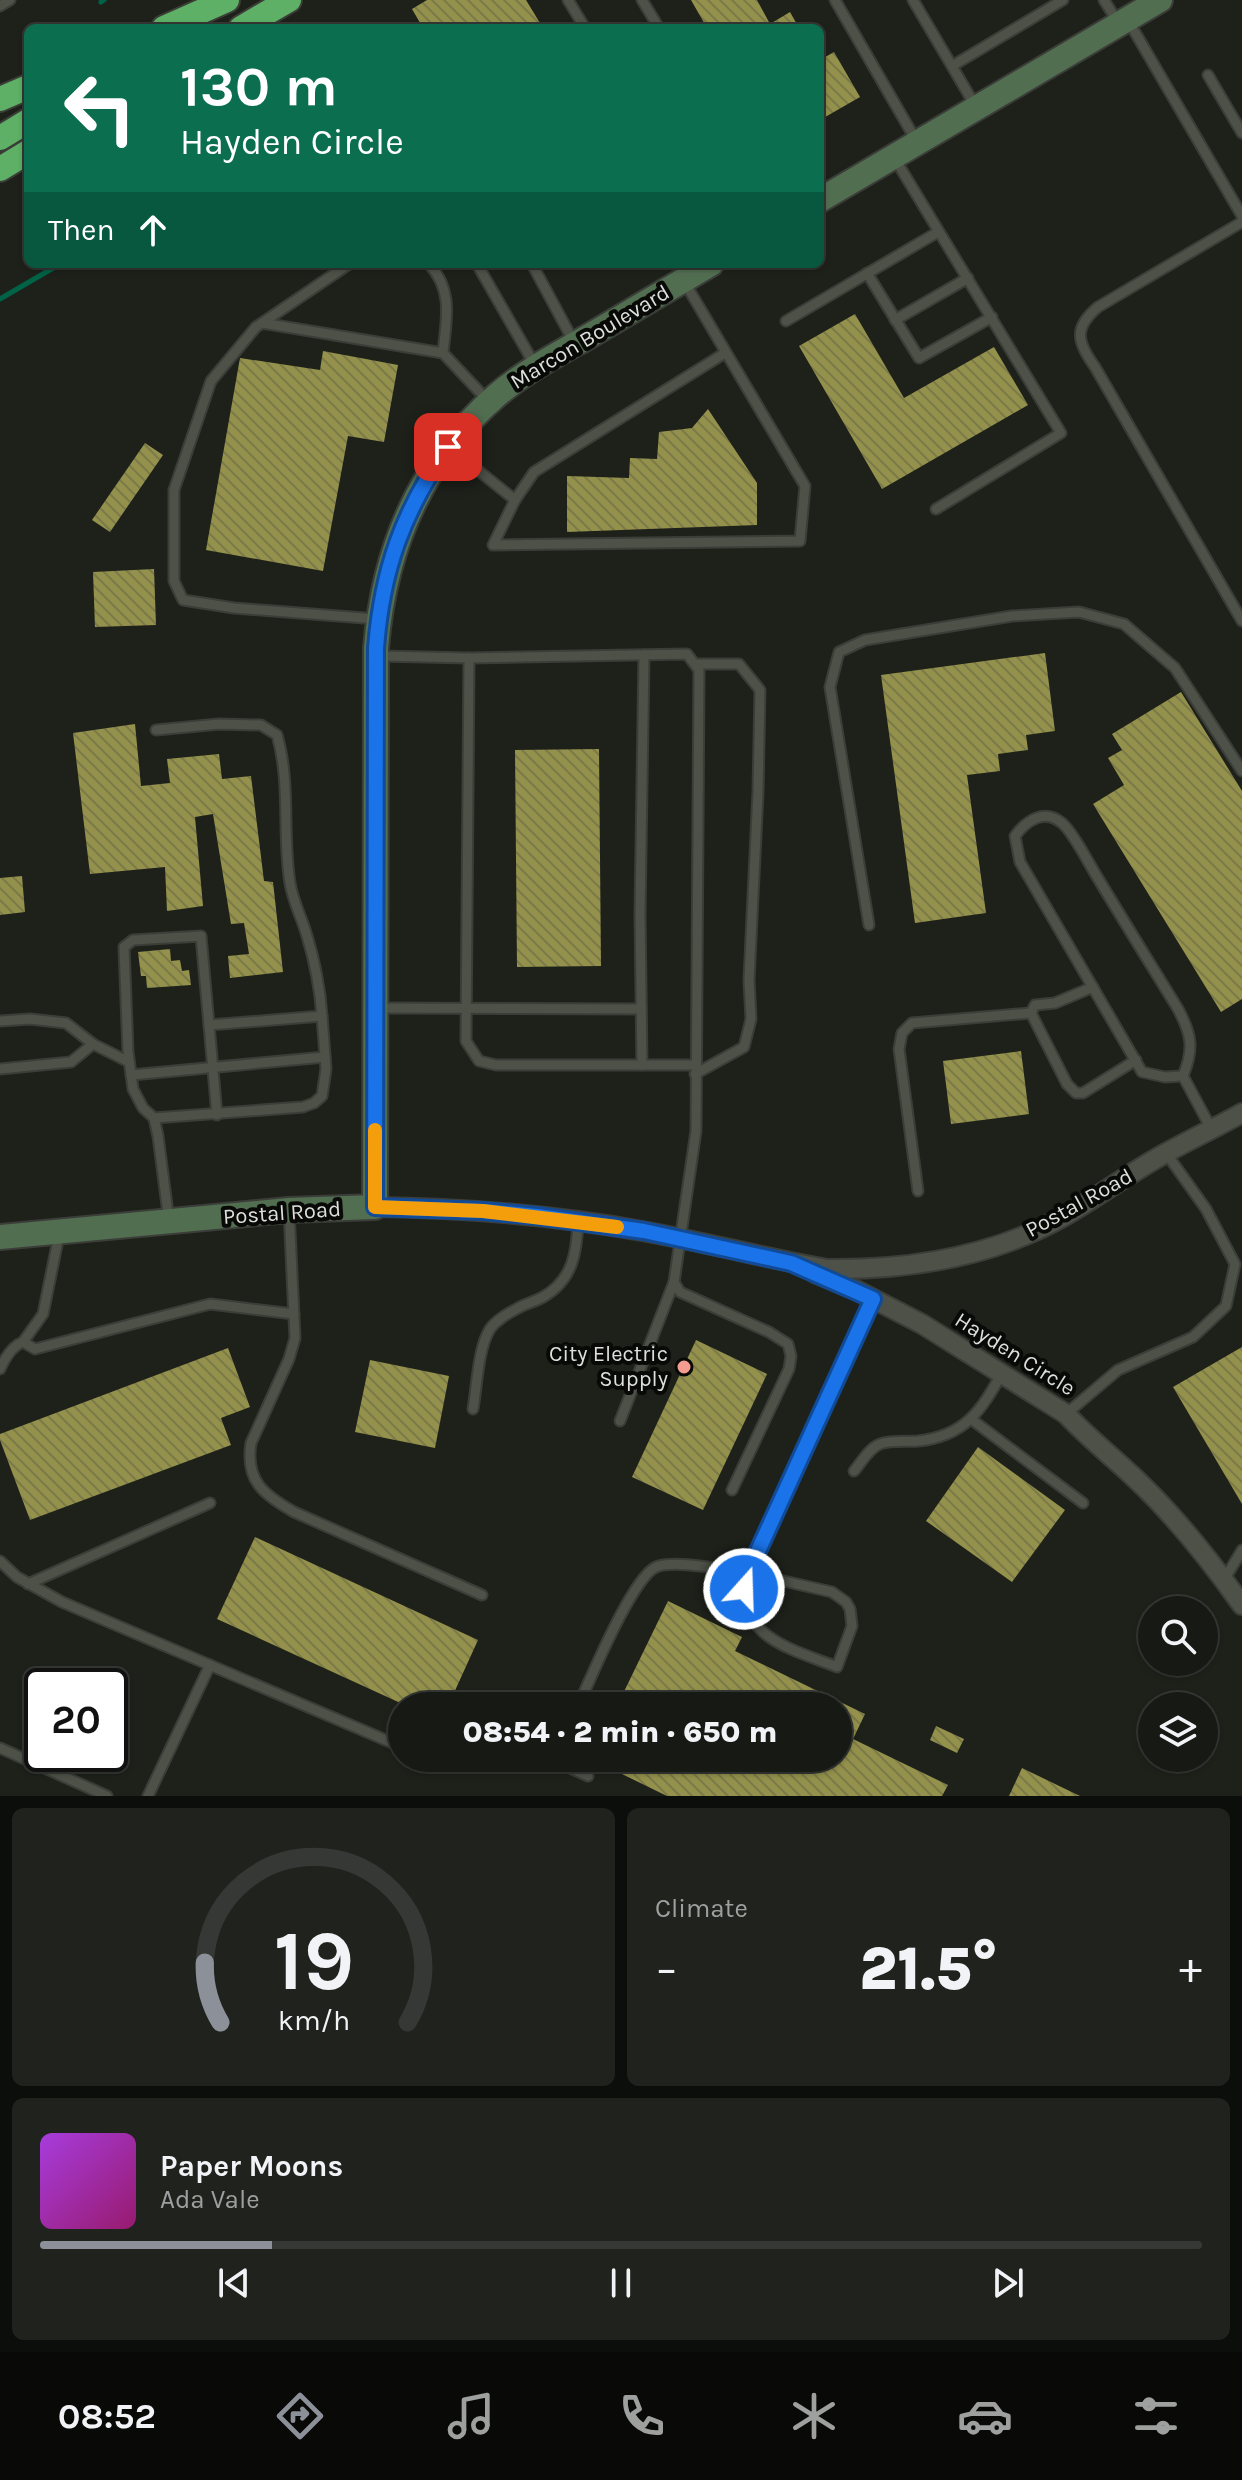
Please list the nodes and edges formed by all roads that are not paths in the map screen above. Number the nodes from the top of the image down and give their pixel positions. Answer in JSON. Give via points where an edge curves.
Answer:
{"nodes":[{"id":1,"x":10,"y":0,"type":"edge"},
{"id":2,"x":227,"y":0,"type":"edge"},
{"id":3,"x":235,"y":0,"type":"edge"},
{"id":4,"x":289,"y":0,"type":"edge"},
{"id":5,"x":568,"y":0,"type":"edge"},
{"id":6,"x":642,"y":0,"type":"edge"},
{"id":7,"x":835,"y":0,"type":"edge"},
{"id":8,"x":913,"y":0,"type":"edge"},
{"id":9,"x":1063,"y":0,"type":"edge"},
{"id":10,"x":1104,"y":0,"type":"edge"},
{"id":11,"x":1160,"y":0,"type":"edge"},
{"id":12,"x":0,"y":6,"type":"edge"},
{"id":13,"x":1123,"y":22,"type":"junction"},
{"id":14,"x":173,"y":24,"type":"edge"},
{"id":15,"x":194,"y":24,"type":"edge"},
{"id":16,"x":248,"y":24,"type":"edge"},
{"id":17,"x":583,"y":24,"type":"edge"},
{"id":18,"x":657,"y":24,"type":"edge"},
{"id":19,"x":952,"y":66,"type":"junction"},
{"id":20,"x":1208,"y":75,"type":"dead end"},
{"id":21,"x":24,"y":89,"type":"edge"},
{"id":22,"x":0,"y":99,"type":"edge"},
{"id":23,"x":976,"y":107,"type":"junction"},
{"id":24,"x":24,"y":123,"type":"edge"},
{"id":25,"x":1242,"y":133,"type":"edge"},
{"id":26,"x":0,"y":138,"type":"edge"},
{"id":27,"x":917,"y":142,"type":"junction"},
{"id":28,"x":24,"y":154,"type":"edge"},
{"id":29,"x":893,"y":157,"type":"junction"},
{"id":30,"x":0,"y":169,"type":"edge"},
{"id":31,"x":824,"y":198,"type":"edge"},
{"id":32,"x":1242,"y":219,"type":"edge"},
{"id":33,"x":938,"y":232,"type":"junction"},
{"id":34,"x":343,"y":268,"type":"edge"},
{"id":35,"x":432,"y":268,"type":"edge"},
{"id":36,"x":479,"y":268,"type":"edge"},
{"id":37,"x":534,"y":268,"type":"edge"},
{"id":38,"x":704,"y":268,"type":"edge"},
{"id":39,"x":867,"y":273,"type":"junction"},
{"id":40,"x":968,"y":278,"type":"junction"},
{"id":41,"x":683,"y":280,"type":"junction"},
{"id":42,"x":992,"y":317,"type":"junction"},
{"id":43,"x":895,"y":320,"type":"junction"},
{"id":44,"x":786,"y":321,"type":"dead end"},
{"id":45,"x":262,"y":323,"type":"junction"},
{"id":46,"x":575,"y":344,"type":"junction"},
{"id":47,"x":443,"y":353,"type":"junction"},
{"id":48,"x":725,"y":353,"type":"junction"},
{"id":49,"x":536,"y":367,"type":"junction"},
{"id":50,"x":489,"y":402,"type":"junction"},
{"id":51,"x":448,"y":447,"type":"junction"},
{"id":52,"x":515,"y":500,"type":"junction"},
{"id":53,"x":936,"y":509,"type":"dead end"},
{"id":54,"x":378,"y":619,"type":"junction"},
{"id":55,"x":1242,"y":621,"type":"edge"},
{"id":56,"x":644,"y":655,"type":"junction"},
{"id":57,"x":376,"y":656,"type":"junction"},
{"id":58,"x":469,"y":658,"type":"junction"},
{"id":59,"x":695,"y":664,"type":"junction"},
{"id":60,"x":156,"y":730,"type":"dead end"},
{"id":61,"x":1242,"y":771,"type":"edge"},
{"id":62,"x":869,"y":925,"type":"dead end"},
{"id":63,"x":1093,"y":987,"type":"junction"},
{"id":64,"x":375,"y":1008,"type":"junction"},
{"id":65,"x":466,"y":1009,"type":"junction"},
{"id":66,"x":641,"y":1009,"type":"junction"},
{"id":67,"x":1031,"y":1013,"type":"junction"},
{"id":68,"x":322,"y":1016,"type":"junction"},
{"id":69,"x":0,"y":1021,"type":"edge"},
{"id":70,"x":209,"y":1025,"type":"junction"},
{"id":71,"x":93,"y":1044,"type":"junction"},
{"id":72,"x":325,"y":1057,"type":"junction"},
{"id":73,"x":1136,"y":1060,"type":"junction"},
{"id":74,"x":129,"y":1062,"type":"junction"},
{"id":75,"x":642,"y":1065,"type":"junction"},
{"id":76,"x":213,"y":1068,"type":"junction"},
{"id":77,"x":0,"y":1069,"type":"edge"},
{"id":78,"x":696,"y":1069,"type":"junction"},
{"id":79,"x":131,"y":1075,"type":"junction"},
{"id":80,"x":1183,"y":1076,"type":"junction"},
{"id":81,"x":1242,"y":1113,"type":"edge"},
{"id":82,"x":217,"y":1115,"type":"junction"},
{"id":83,"x":154,"y":1118,"type":"junction"},
{"id":84,"x":1212,"y":1130,"type":"junction"},
{"id":85,"x":1166,"y":1153,"type":"junction"},
{"id":86,"x":918,"y":1191,"type":"dead end"},
{"id":87,"x":375,"y":1207,"type":"junction"},
{"id":88,"x":289,"y":1210,"type":"junction"},
{"id":89,"x":169,"y":1221,"type":"junction"},
{"id":90,"x":578,"y":1221,"type":"junction"},
{"id":91,"x":60,"y":1231,"type":"junction"},
{"id":92,"x":0,"y":1237,"type":"edge"},
{"id":93,"x":680,"y":1239,"type":"junction"},
{"id":94,"x":791,"y":1263,"type":"junction"},
{"id":95,"x":674,"y":1282,"type":"junction"},
{"id":96,"x":873,"y":1299,"type":"junction"},
{"id":97,"x":294,"y":1314,"type":"junction"},
{"id":98,"x":23,"y":1342,"type":"junction"},
{"id":99,"x":0,"y":1369,"type":"edge"},
{"id":100,"x":1002,"y":1373,"type":"junction"},
{"id":101,"x":473,"y":1409,"type":"dead end"},
{"id":102,"x":1066,"y":1414,"type":"junction"},
{"id":103,"x":971,"y":1419,"type":"junction"},
{"id":104,"x":620,"y":1421,"type":"dead end"},
{"id":105,"x":854,"y":1471,"type":"dead end"},
{"id":106,"x":732,"y":1490,"type":"dead end"},
{"id":107,"x":210,"y":1503,"type":"dead end"},
{"id":108,"x":1083,"y":1503,"type":"dead end"},
{"id":109,"x":1242,"y":1550,"type":"edge"},
{"id":110,"x":0,"y":1561,"type":"edge"},
{"id":111,"x":748,"y":1573,"type":"junction"},
{"id":112,"x":1224,"y":1580,"type":"junction"},
{"id":113,"x":28,"y":1584,"type":"junction"},
{"id":114,"x":482,"y":1595,"type":"dead end"},
{"id":115,"x":1242,"y":1605,"type":"edge"},
{"id":116,"x":210,"y":1665,"type":"junction"},
{"id":117,"x":585,"y":1692,"type":"edge"},
{"id":118,"x":388,"y":1741,"type":"edge"},
{"id":119,"x":0,"y":1748,"type":"edge"},
{"id":120,"x":579,"y":1772,"type":"edge"},
{"id":121,"x":588,"y":1776,"type":"dead end"},
{"id":122,"x":107,"y":1796,"type":"edge"},
{"id":123,"x":148,"y":1796,"type":"edge"}],
"edges":[{"from":1,"to":12,"type":"lane"},
{"from":2,"to":14,"type":"highway"},
{"from":3,"to":15,"type":"highway"},
{"from":4,"to":16,"type":"highway"},
{"from":5,"to":17,"type":"lane"},
{"from":6,"to":18,"type":"lane"},
{"from":7,"to":27,"type":"lane"},
{"from":8,"to":19,"type":"lane"},
{"from":9,"to":19,"type":"lane"},
{"from":10,"to":13,"type":"lane"},
{"from":11,"to":13,"type":"street"},
{"from":13,"to":23,"type":"street"},
{"from":13,"to":32,"type":"lane"},
{"from":19,"to":23,"type":"lane"},
{"from":20,"to":25,"type":"lane"},
{"from":21,"to":22,"type":"highway"},
{"from":23,"to":27,"type":"street"},
{"from":24,"to":26,"type":"highway"},
{"from":27,"to":29,"type":"street"},
{"from":28,"to":30,"type":"highway"},
{"from":29,"to":31,"type":"street"},
{"from":29,"to":33,"type":"lane"},
{"from":32,"to":55,"type":"lane","via":[[1098,307],[1084,319],[1079,334],[1084,351]]},
{"from":33,"to":39,"type":"lane"},
{"from":33,"to":40,"type":"lane"},
{"from":34,"to":45,"type":"lane"},
{"from":35,"to":47,"type":"lane","via":[[449,301]]},
{"from":36,"to":49,"type":"lane"},
{"from":37,"to":46,"type":"lane"},
{"from":38,"to":41,"type":"street","name":"Marcon Boulevard"},
{"from":39,"to":43,"type":"lane"},
{"from":39,"to":44,"type":"lane"},
{"from":40,"to":42,"type":"lane"},
{"from":40,"to":43,"type":"lane"},
{"from":41,"to":46,"type":"street","name":"Marcon Boulevard"},
{"from":41,"to":48,"type":"lane"},
{"from":42,"to":43,"type":"lane","via":[[919,358]]},
{"from":42,"to":53,"type":"lane","via":[[1061,433]]},
{"from":45,"to":47,"type":"lane"},
{"from":45,"to":54,"type":"lane","via":[[211,381],[174,490],[174,581],[183,600]]},
{"from":46,"to":49,"type":"street","name":"Marcon Boulevard"},
{"from":47,"to":50,"type":"lane"},
{"from":48,"to":52,"type":"lane","via":[[534,472]]},
{"from":48,"to":52,"type":"lane","via":[[805,486],[800,541],[493,545]]},
{"from":49,"to":50,"type":"street","name":"Marcon Boulevard"},
{"from":50,"to":51,"type":"street","name":"Marcon Boulevard"},
{"from":51,"to":52,"type":"lane"},
{"from":51,"to":54,"type":"street","name":"Marcon Boulevard","via":[[427,476],[396,542]]},
{"from":54,"to":57,"type":"street","name":"Marcon Boulevard"},
{"from":56,"to":58,"type":"lane"},
{"from":56,"to":59,"type":"lane","via":[[687,654]]},
{"from":56,"to":66,"type":"lane"},
{"from":57,"to":58,"type":"lane"},
{"from":57,"to":64,"type":"street","name":"Marcon Boulevard"},
{"from":58,"to":65,"type":"lane"},
{"from":59,"to":78,"type":"lane"},
{"from":59,"to":78,"type":"lane","via":[[739,664],[760,690],[751,1019],[744,1047]]},
{"from":60,"to":68,"type":"lane","via":[[261,725],[277,735],[284,759],[290,885],[317,975]]},
{"from":61,"to":62,"type":"lane","via":[[1175,668],[1124,624],[1079,612],[1012,616],[865,640],[839,652],[830,687]]},
{"from":63,"to":67,"type":"lane","via":[[1055,1003],[1035,1005]]},
{"from":63,"to":73,"type":"lane"},
{"from":63,"to":80,"type":"lane","via":[[1020,862],[1015,836],[1031,819],[1046,816],[1062,823],[1178,1009],[1191,1047]]},
{"from":64,"to":65,"type":"lane"},
{"from":64,"to":87,"type":"street","name":"Marcon Boulevard"},
{"from":65,"to":66,"type":"lane"},
{"from":65,"to":75,"type":"lane","via":[[466,1041],[479,1061]]},
{"from":66,"to":75,"type":"lane"},
{"from":67,"to":73,"type":"lane","via":[[1076,1093]]},
{"from":67,"to":86,"type":"lane","via":[[912,1023],[902,1033],[899,1049]]},
{"from":68,"to":70,"type":"lane"},
{"from":68,"to":72,"type":"lane"},
{"from":69,"to":71,"type":"lane","via":[[66,1023]]},
{"from":70,"to":74,"type":"lane","via":[[201,936],[133,940],[124,947]]},
{"from":70,"to":76,"type":"lane"},
{"from":71,"to":74,"type":"lane"},
{"from":71,"to":77,"type":"lane","via":[[71,1062]]},
{"from":72,"to":76,"type":"lane"},
{"from":72,"to":82,"type":"lane","via":[[322,1096],[314,1103]]},
{"from":73,"to":80,"type":"lane","via":[[1142,1072]]},
{"from":74,"to":79,"type":"lane"},
{"from":75,"to":78,"type":"lane"},
{"from":76,"to":79,"type":"lane"},
{"from":76,"to":82,"type":"lane"},
{"from":78,"to":93,"type":"lane","via":[[696,1131]]},
{"from":79,"to":83,"type":"lane","via":[[143,1108]]},
{"from":80,"to":84,"type":"lane"},
{"from":81,"to":84,"type":"street","name":"Postal Road"},
{"from":82,"to":83,"type":"lane"},
{"from":83,"to":89,"type":"lane"},
{"from":84,"to":85,"type":"street","name":"Postal Road"},
{"from":85,"to":94,"type":"street","name":"Postal Road","via":[[1062,1218],[990,1248],[856,1269]]},
{"from":85,"to":102,"type":"lane","via":[[1206,1209],[1235,1264],[1226,1306],[1193,1337],[1118,1370]]},
{"from":87,"to":88,"type":"street","name":"Postal Road"},
{"from":87,"to":90,"type":"street","name":"Postal Road"},
{"from":88,"to":89,"type":"street","name":"Postal Road"},
{"from":88,"to":97,"type":"lane"},
{"from":89,"to":91,"type":"street","name":"Postal Road"},
{"from":90,"to":93,"type":"street","name":"Postal Road"},
{"from":90,"to":101,"type":"lane","via":[[577,1249],[562,1281],[491,1328]]},
{"from":91,"to":92,"type":"street","name":"Postal Road"},
{"from":91,"to":98,"type":"lane","via":[[43,1314]]},
{"from":93,"to":94,"type":"street","name":"Postal Road"},
{"from":93,"to":95,"type":"lane"},
{"from":94,"to":96,"type":"street","name":"Hayden Circle"},
{"from":95,"to":104,"type":"lane"},
{"from":95,"to":106,"type":"lane","via":[[680,1292],[788,1344],[789,1369]]},
{"from":96,"to":100,"type":"street","name":"Hayden Circle"},
{"from":96,"to":111,"type":"lane"},
{"from":97,"to":98,"type":"lane","via":[[210,1304],[35,1349]]},
{"from":97,"to":114,"type":"lane","via":[[289,1359],[251,1443],[250,1472],[261,1489],[294,1512]]},
{"from":98,"to":99,"type":"lane"},
{"from":100,"to":102,"type":"street","name":"Hayden Circle"},
{"from":100,"to":103,"type":"lane"},
{"from":102,"to":112,"type":"street","name":"Hayden Circle","via":[[1184,1530]]},
{"from":103,"to":105,"type":"lane","via":[[953,1433],[880,1444]]},
{"from":103,"to":108,"type":"lane"},
{"from":107,"to":113,"type":"lane"},
{"from":109,"to":112,"type":"lane"},
{"from":110,"to":113,"type":"lane"},
{"from":111,"to":111,"type":"lane","via":[[746,1601],[766,1636],[837,1667],[852,1626],[846,1602],[832,1592]]},
{"from":111,"to":117,"type":"lane","via":[[672,1564],[655,1567],[631,1596]]},
{"from":112,"to":115,"type":"street","name":"Hayden Circle"},
{"from":113,"to":116,"type":"lane"},
{"from":116,"to":118,"type":"lane"},
{"from":116,"to":123,"type":"lane"},
{"from":119,"to":122,"type":"lane"},
{"from":120,"to":121,"type":"lane"}]}
